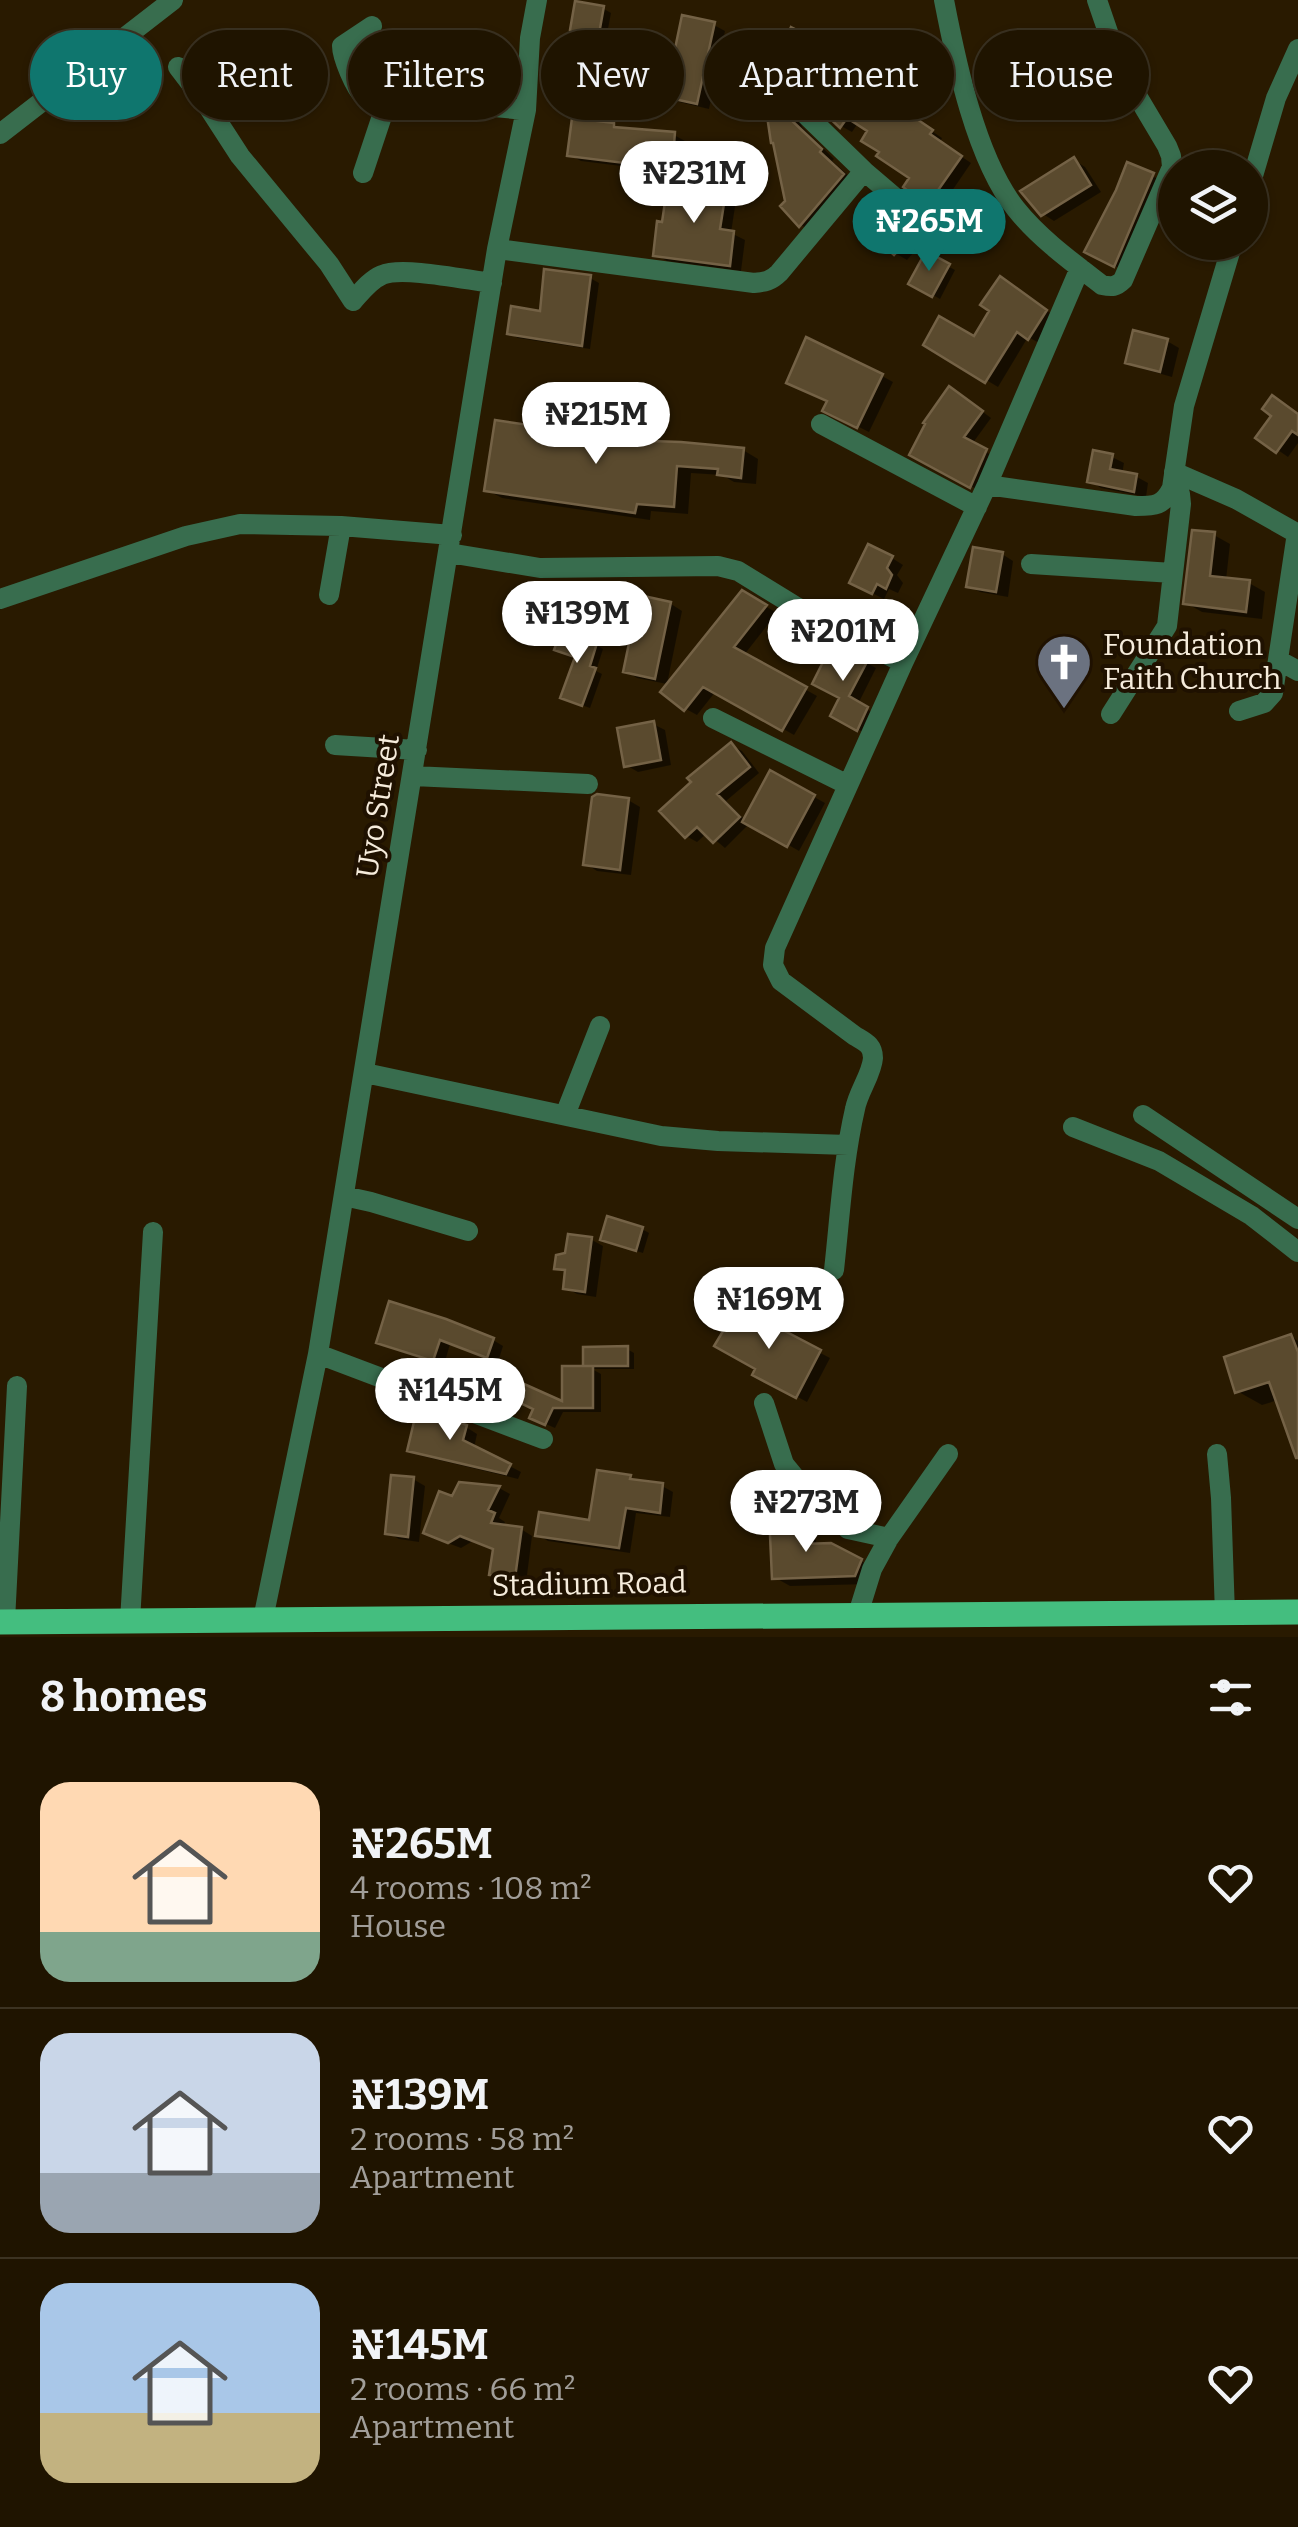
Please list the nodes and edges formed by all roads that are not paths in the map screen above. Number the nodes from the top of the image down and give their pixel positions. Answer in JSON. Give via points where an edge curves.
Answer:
{"nodes":[{"id":1,"x":173,"y":0,"type":"edge"},
{"id":2,"x":537,"y":0,"type":"edge"},
{"id":3,"x":944,"y":0,"type":"edge"},
{"id":4,"x":1097,"y":0,"type":"edge"},
{"id":5,"x":372,"y":26,"type":"dead end"},
{"id":6,"x":366,"y":30,"type":"edge"},
{"id":7,"x":348,"y":42,"type":"edge"},
{"id":8,"x":1298,"y":49,"type":"edge"},
{"id":9,"x":348,"y":62,"type":"edge"},
{"id":10,"x":178,"y":67,"type":"dead end"},
{"id":11,"x":521,"y":110,"type":"edge"},
{"id":12,"x":526,"y":110,"type":"junction"},
{"id":13,"x":381,"y":120,"type":"edge"},
{"id":14,"x":811,"y":120,"type":"edge"},
{"id":15,"x":0,"y":134,"type":"edge"},
{"id":16,"x":1261,"y":150,"type":"edge"},
{"id":17,"x":864,"y":171,"type":"junction"},
{"id":18,"x":363,"y":173,"type":"dead end"},
{"id":19,"x":932,"y":228,"type":"dead end"},
{"id":20,"x":497,"y":249,"type":"junction"},
{"id":21,"x":1228,"y":260,"type":"edge"},
{"id":22,"x":1080,"y":268,"type":"junction"},
{"id":23,"x":492,"y":283,"type":"junction"},
{"id":24,"x":821,"y":424,"type":"dead end"},
{"id":25,"x":1173,"y":480,"type":"junction"},
{"id":26,"x":987,"y":485,"type":"junction"},
{"id":27,"x":977,"y":507,"type":"junction"},
{"id":28,"x":342,"y":526,"type":"junction"},
{"id":29,"x":1297,"y":534,"type":"edge"},
{"id":30,"x":450,"y":544,"type":"junction"},
{"id":31,"x":1031,"y":564,"type":"dead end"},
{"id":32,"x":1173,"y":573,"type":"junction"},
{"id":33,"x":329,"y":595,"type":"dead end"},
{"id":34,"x":0,"y":599,"type":"edge"},
{"id":35,"x":1278,"y":660,"type":"junction"},
{"id":36,"x":903,"y":663,"type":"junction"},
{"id":37,"x":1298,"y":671,"type":"edge"},
{"id":38,"x":1239,"y":711,"type":"dead end"},
{"id":39,"x":1111,"y":714,"type":"dead end"},
{"id":40,"x":713,"y":718,"type":"dead end"},
{"id":41,"x":335,"y":745,"type":"dead end"},
{"id":42,"x":417,"y":750,"type":"junction"},
{"id":43,"x":413,"y":776,"type":"junction"},
{"id":44,"x":588,"y":784,"type":"dead end"},
{"id":45,"x":848,"y":785,"type":"junction"},
{"id":46,"x":600,"y":1026,"type":"dead end"},
{"id":47,"x":365,"y":1072,"type":"junction"},
{"id":48,"x":564,"y":1115,"type":"junction"},
{"id":49,"x":1142,"y":1115,"type":"dead end"},
{"id":50,"x":1073,"y":1127,"type":"dead end"},
{"id":51,"x":848,"y":1145,"type":"junction"},
{"id":52,"x":344,"y":1196,"type":"junction"},
{"id":53,"x":1298,"y":1219,"type":"edge"},
{"id":54,"x":468,"y":1231,"type":"dead end"},
{"id":55,"x":152,"y":1232,"type":"dead end"},
{"id":56,"x":1298,"y":1252,"type":"edge"},
{"id":57,"x":834,"y":1270,"type":"dead end"},
{"id":58,"x":318,"y":1354,"type":"junction"},
{"id":59,"x":17,"y":1386,"type":"dead end"},
{"id":60,"x":764,"y":1403,"type":"dead end"},
{"id":61,"x":543,"y":1439,"type":"dead end"},
{"id":62,"x":948,"y":1454,"type":"dead end"},
{"id":63,"x":1218,"y":1454,"type":"dead end"},
{"id":64,"x":888,"y":1538,"type":"junction"},
{"id":65,"x":1298,"y":1612,"type":"edge"},
{"id":66,"x":858,"y":1614,"type":"junction"},
{"id":67,"x":1224,"y":1614,"type":"junction"},
{"id":68,"x":263,"y":1619,"type":"junction"},
{"id":69,"x":2,"y":1622,"type":"edge"},
{"id":70,"x":130,"y":1622,"type":"junction"},
{"id":71,"x":1037,"y":1626,"type":"edge"},
{"id":72,"x":1064,"y":1626,"type":"edge"}],
"edges":[{"from":1,"to":15,"type":"street"},
{"from":2,"to":12,"type":"street","name":"Uyo Street"},
{"from":3,"to":22,"type":"street","via":[[959,72],[999,184],[1017,210]]},
{"from":4,"to":22,"type":"street","via":[[1120,68],[1167,146],[1172,167],[1118,286],[1102,285]]},
{"from":5,"to":6,"type":"street"},
{"from":7,"to":9,"type":"street","via":[[342,56]]},
{"from":8,"to":16,"type":"street"},
{"from":10,"to":23,"type":"street","via":[[353,301],[384,274],[399,272]]},
{"from":11,"to":12,"type":"street"},
{"from":12,"to":20,"type":"street","name":"Uyo Street"},
{"from":13,"to":18,"type":"street"},
{"from":14,"to":17,"type":"street"},
{"from":17,"to":19,"type":"street"},
{"from":17,"to":20,"type":"street","via":[[779,273],[764,282]]},
{"from":20,"to":23,"type":"street","name":"Uyo Street"},
{"from":21,"to":25,"type":"street","via":[[1184,406]]},
{"from":22,"to":26,"type":"street"},
{"from":23,"to":30,"type":"street","name":"Uyo Street"},
{"from":24,"to":27,"type":"street"},
{"from":25,"to":26,"type":"street","via":[[1166,499],[1154,506]]},
{"from":25,"to":29,"type":"street","via":[[1236,499]]},
{"from":25,"to":32,"type":"street","via":[[1181,504]]},
{"from":26,"to":27,"type":"street"},
{"from":27,"to":36,"type":"street"},
{"from":28,"to":30,"type":"street"},
{"from":28,"to":33,"type":"street"},
{"from":28,"to":34,"type":"street","via":[[240,524],[210,530]]},
{"from":29,"to":35,"type":"street"},
{"from":30,"to":36,"type":"street","via":[[540,568],[718,566]]},
{"from":30,"to":42,"type":"street","name":"Uyo Street"},
{"from":31,"to":32,"type":"street"},
{"from":32,"to":39,"type":"street","via":[[1166,626]]},
{"from":35,"to":37,"type":"street"},
{"from":35,"to":38,"type":"street","via":[[1269,699]]},
{"from":36,"to":45,"type":"street"},
{"from":40,"to":45,"type":"street"},
{"from":41,"to":42,"type":"street"},
{"from":42,"to":43,"type":"street","name":"Uyo Street"},
{"from":43,"to":44,"type":"street"},
{"from":43,"to":47,"type":"street","name":"Uyo Street"},
{"from":45,"to":51,"type":"street","via":[[773,965],[781,981],[873,1052]]},
{"from":46,"to":48,"type":"street"},
{"from":47,"to":48,"type":"street"},
{"from":47,"to":52,"type":"street","name":"Uyo Street"},
{"from":48,"to":51,"type":"street","via":[[661,1136]]},
{"from":49,"to":53,"type":"street"},
{"from":50,"to":56,"type":"street","via":[[1160,1161]]},
{"from":51,"to":57,"type":"street"},
{"from":52,"to":54,"type":"street"},
{"from":52,"to":58,"type":"street","name":"Uyo Street"},
{"from":55,"to":70,"type":"street"},
{"from":58,"to":61,"type":"street"},
{"from":58,"to":68,"type":"street","name":"Uyo Street"},
{"from":59,"to":69,"type":"street"},
{"from":60,"to":64,"type":"street","via":[[784,1464],[807,1492],[848,1529]]},
{"from":62,"to":64,"type":"street"},
{"from":63,"to":67,"type":"street"},
{"from":64,"to":66,"type":"street"},
{"from":65,"to":67,"type":"main road","name":"Stadium Road"},
{"from":66,"to":68,"type":"main road","name":"Stadium Road"},
{"from":66,"to":71,"type":"main road","name":"Stadium Road"},
{"from":67,"to":72,"type":"main road","name":"Stadium Road"},
{"from":68,"to":70,"type":"main road","name":"Stadium Road"},
{"from":69,"to":70,"type":"main road","name":"Stadium Road"},
{"from":71,"to":72,"type":"main road","name":"Stadium Road"}]}
